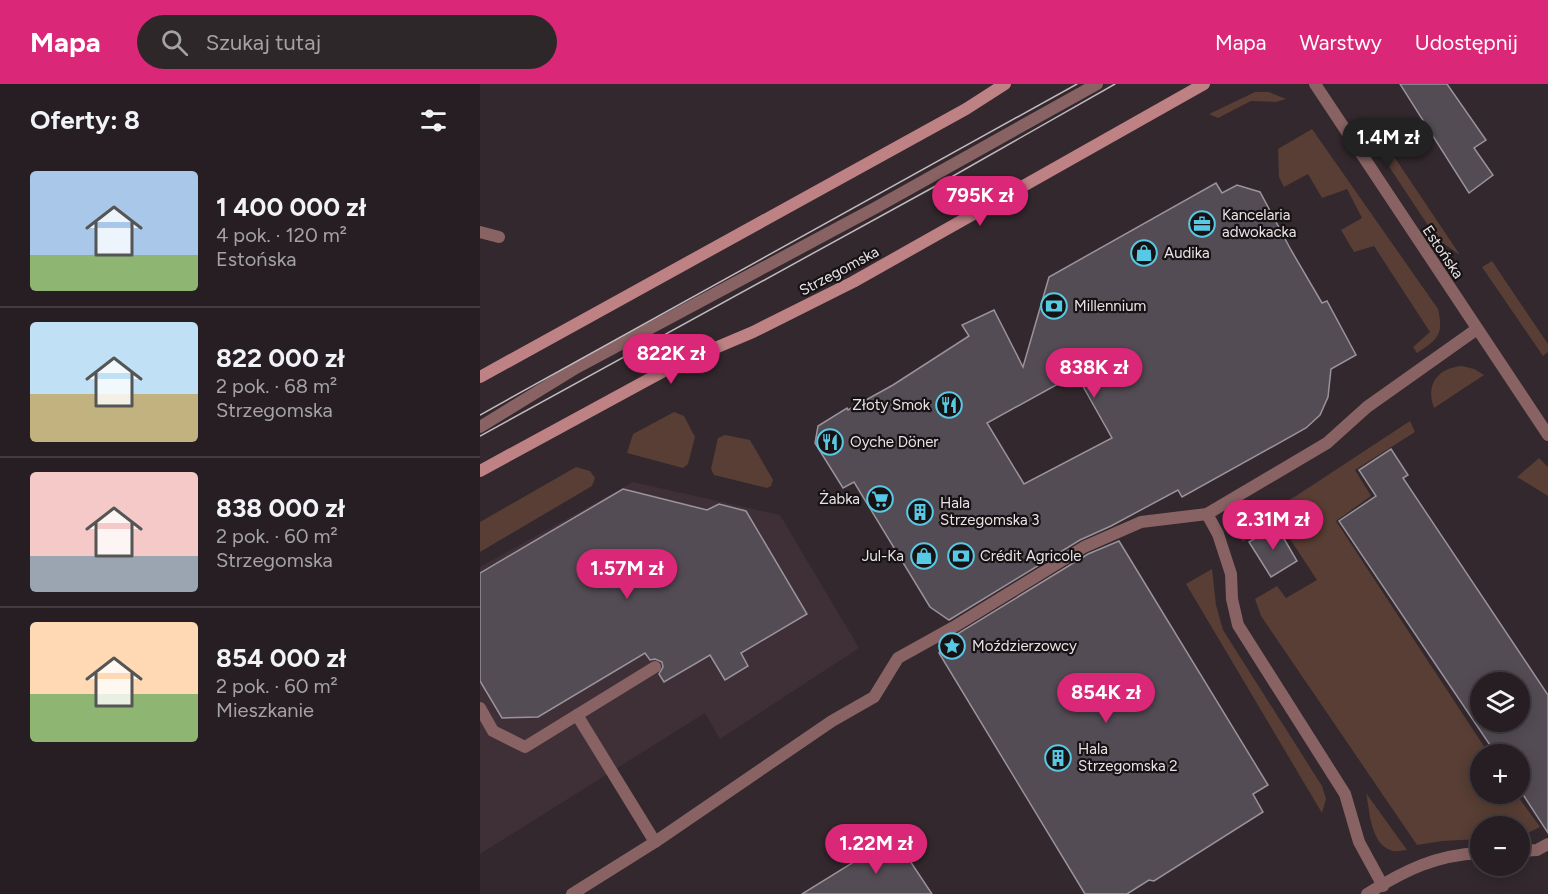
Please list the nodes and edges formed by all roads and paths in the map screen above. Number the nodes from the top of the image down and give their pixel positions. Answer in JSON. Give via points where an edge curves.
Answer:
{"nodes":[{"id":1,"x":1005,"y":84,"type":"edge"},
{"id":2,"x":1097,"y":84,"type":"edge"},
{"id":3,"x":1204,"y":84,"type":"edge"},
{"id":4,"x":1315,"y":84,"type":"edge"},
{"id":5,"x":480,"y":232,"type":"edge"},
{"id":6,"x":499,"y":237,"type":"dead end"},
{"id":7,"x":1478,"y":329,"type":"junction"},
{"id":8,"x":480,"y":377,"type":"edge"},
{"id":9,"x":480,"y":427,"type":"edge"},
{"id":10,"x":1548,"y":435,"type":"edge"},
{"id":11,"x":480,"y":471,"type":"edge"},
{"id":12,"x":1207,"y":514,"type":"junction"},
{"id":13,"x":655,"y":667,"type":"dead end"},
{"id":14,"x":480,"y":708,"type":"edge"},
{"id":15,"x":577,"y":715,"type":"junction"},
{"id":16,"x":656,"y":842,"type":"junction"},
{"id":17,"x":1548,"y":844,"type":"edge"},
{"id":18,"x":1530,"y":850,"type":"edge"},
{"id":19,"x":1470,"y":854,"type":"edge"},
{"id":20,"x":1374,"y":891,"type":"edge"},
{"id":21,"x":572,"y":894,"type":"edge"}],
"edges":[{"from":1,"to":8,"type":"main road"},
{"from":2,"to":9,"type":"street","via":[[576,368]]},
{"from":3,"to":11,"type":"main road","name":"Strzegomska","via":[[853,282],[753,333],[675,365]]},
{"from":4,"to":7,"type":"street","name":"Estońska"},
{"from":5,"to":6,"type":"street"},
{"from":7,"to":10,"type":"street","name":"Estońska"},
{"from":7,"to":12,"type":"street","via":[[1367,407],[1326,443]]},
{"from":12,"to":16,"type":"street","via":[[1141,522],[1084,547],[898,658],[874,698],[832,721]]},
{"from":12,"to":20,"type":"street","via":[[1231,574],[1238,625],[1345,794]]},
{"from":13,"to":15,"type":"street"},
{"from":14,"to":15,"type":"street","via":[[493,731],[525,747]]},
{"from":15,"to":16,"type":"street"},
{"from":16,"to":21,"type":"street"},
{"from":17,"to":18,"type":"street"},
{"from":19,"to":20,"type":"street","via":[[1427,861]]}]}
